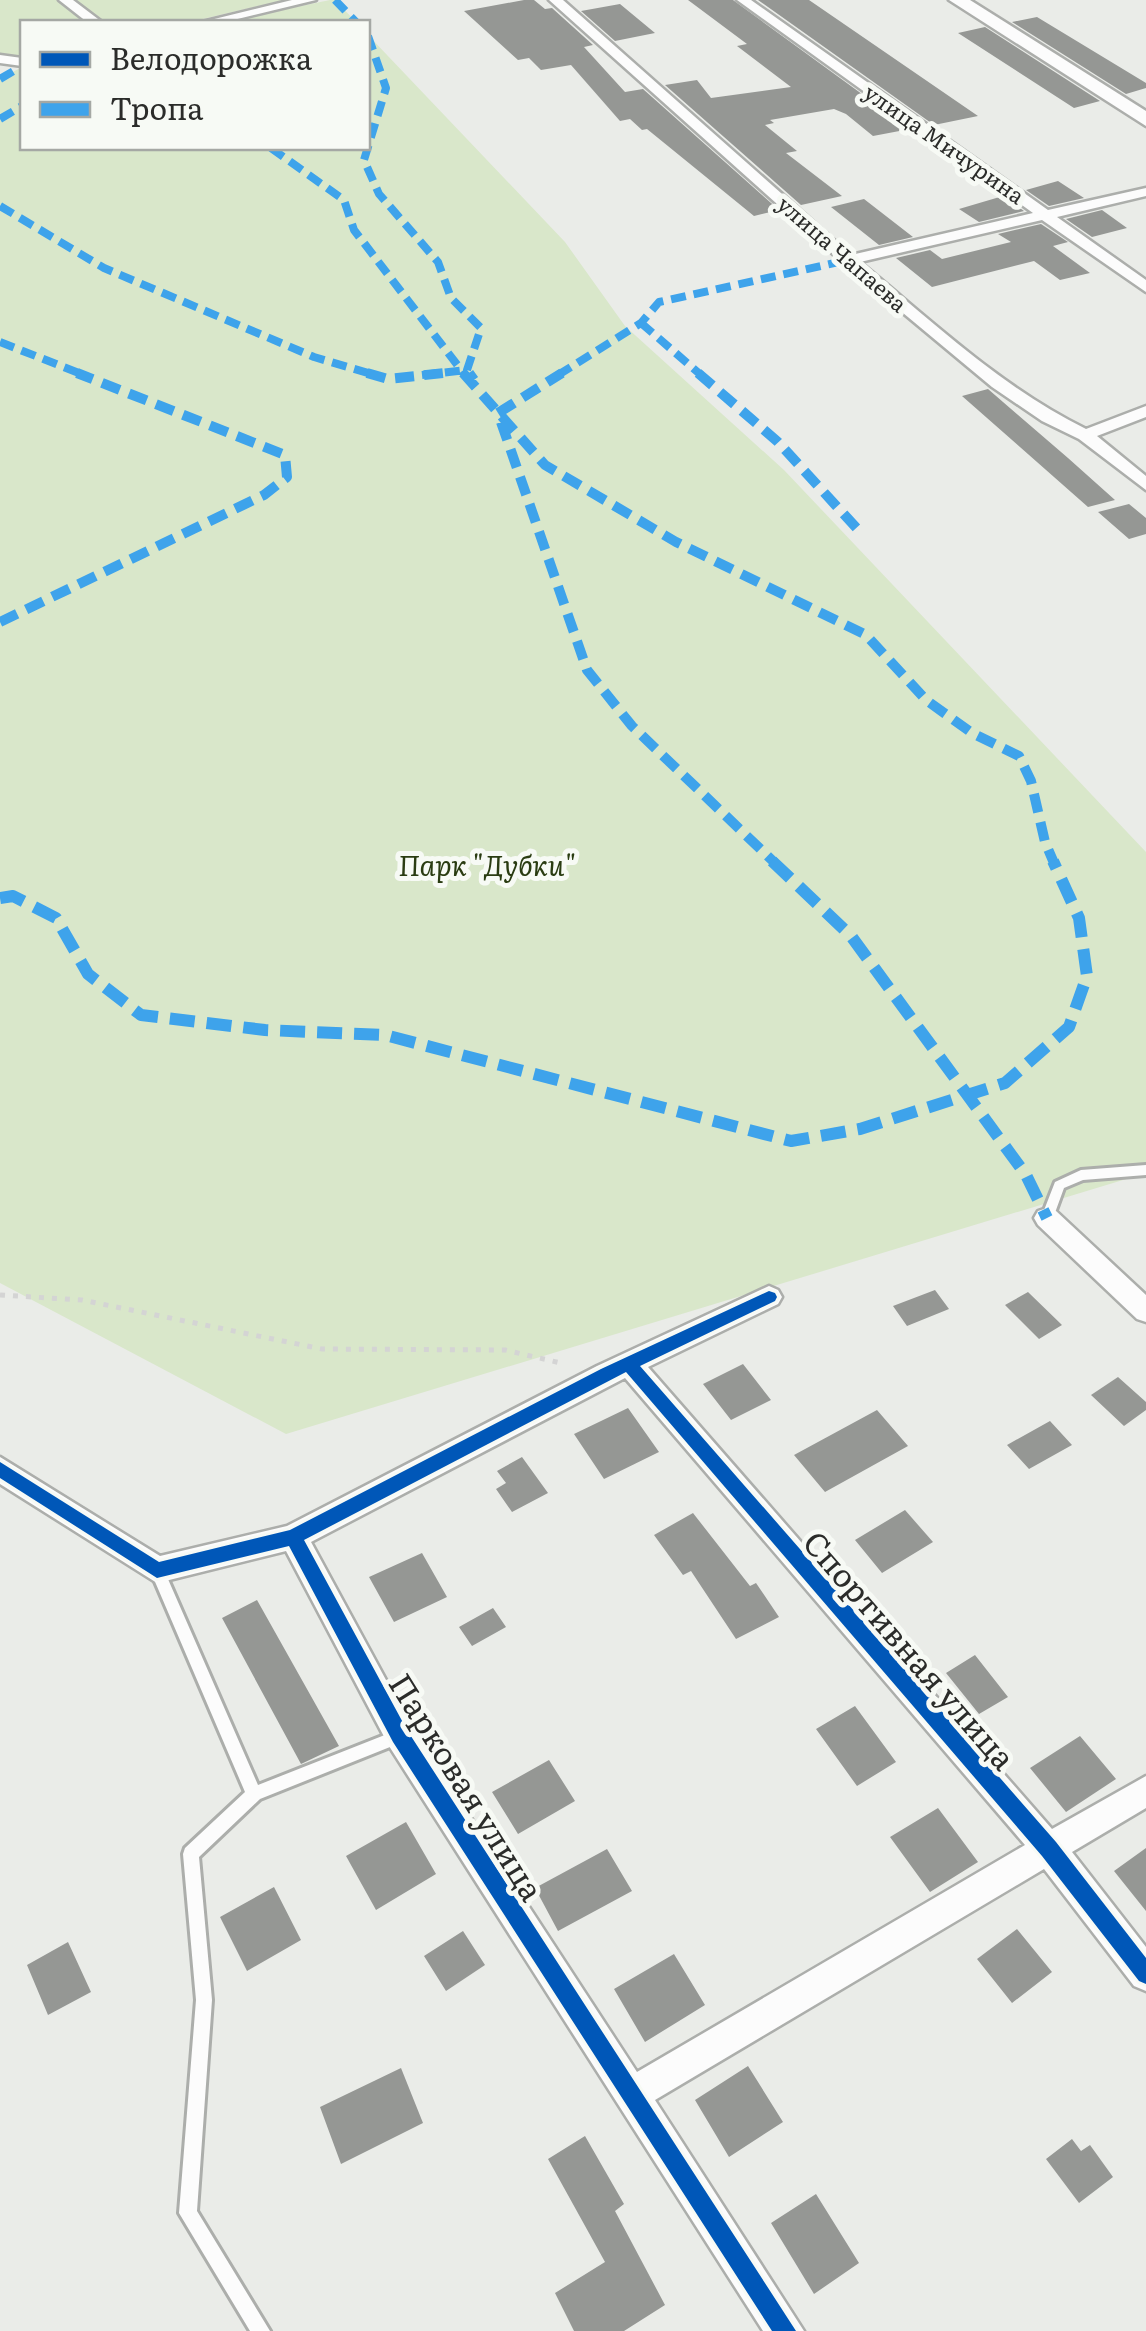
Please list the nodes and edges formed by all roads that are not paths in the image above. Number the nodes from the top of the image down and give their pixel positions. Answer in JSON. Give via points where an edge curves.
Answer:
{"nodes":[{"id":1,"x":65,"y":0,"type":"edge"},
{"id":2,"x":310,"y":0,"type":"edge"},
{"id":3,"x":555,"y":0,"type":"edge"},
{"id":4,"x":742,"y":0,"type":"edge"},
{"id":5,"x":958,"y":0,"type":"edge"},
{"id":6,"x":211,"y":16,"type":"edge"},
{"id":7,"x":92,"y":20,"type":"edge"},
{"id":8,"x":1146,"y":120,"type":"edge"},
{"id":9,"x":1146,"y":192,"type":"edge"},
{"id":10,"x":1048,"y":215,"type":"junction"},
{"id":11,"x":848,"y":260,"type":"junction"},
{"id":12,"x":1146,"y":286,"type":"edge"},
{"id":13,"x":1146,"y":411,"type":"edge"},
{"id":14,"x":1086,"y":435,"type":"junction"},
{"id":15,"x":1146,"y":485,"type":"edge"},
{"id":16,"x":1146,"y":1170,"type":"edge"},
{"id":17,"x":1047,"y":1218,"type":"joint"},
{"id":18,"x":769,"y":1297,"type":"dead end"},
{"id":19,"x":1146,"y":1312,"type":"edge"},
{"id":20,"x":618,"y":1369,"type":"junction"},
{"id":21,"x":0,"y":1469,"type":"edge"},
{"id":22,"x":292,"y":1538,"type":"junction"},
{"id":23,"x":157,"y":1570,"type":"junction"},
{"id":24,"x":400,"y":1736,"type":"junction"},
{"id":25,"x":1146,"y":1791,"type":"edge"},
{"id":26,"x":254,"y":1794,"type":"junction"},
{"id":27,"x":1049,"y":1849,"type":"junction"},
{"id":28,"x":1146,"y":1974,"type":"edge"},
{"id":29,"x":632,"y":2094,"type":"junction"},
{"id":30,"x":261,"y":2331,"type":"edge"},
{"id":31,"x":784,"y":2331,"type":"edge"}],
"edges":[{"from":1,"to":7,"type":"street"},
{"from":2,"to":6,"type":"street","via":[[226,19]]},
{"from":3,"to":11,"type":"street","name":"улица Чапаева"},
{"from":4,"to":10,"type":"street","name":"улица Мичурина"},
{"from":5,"to":8,"type":"street"},
{"from":9,"to":10,"type":"street"},
{"from":10,"to":11,"type":"street"},
{"from":10,"to":12,"type":"street","name":"улица Мичурина"},
{"from":11,"to":14,"type":"street","name":"улица Чапаева","via":[[998,383]]},
{"from":13,"to":14,"type":"street"},
{"from":14,"to":15,"type":"street","name":"улица Чапаева"},
{"from":16,"to":17,"type":"lane","via":[[1081,1175],[1059,1186]]},
{"from":17,"to":19,"type":"street"},
{"from":18,"to":20,"type":"street"},
{"from":20,"to":22,"type":"street"},
{"from":20,"to":27,"type":"street","name":"Спортивная улица"},
{"from":21,"to":23,"type":"street"},
{"from":22,"to":23,"type":"street"},
{"from":22,"to":24,"type":"street","name":"Парковая улица"},
{"from":23,"to":26,"type":"lane"},
{"from":24,"to":26,"type":"lane"},
{"from":24,"to":29,"type":"street","name":"Парковая улица"},
{"from":25,"to":27,"type":"street"},
{"from":26,"to":30,"type":"lane","via":[[191,1854],[204,2000],[188,2213]]},
{"from":27,"to":28,"type":"street","name":"Спортивная улица"},
{"from":27,"to":29,"type":"street"},
{"from":29,"to":31,"type":"street","name":"Парковая улица"}]}
